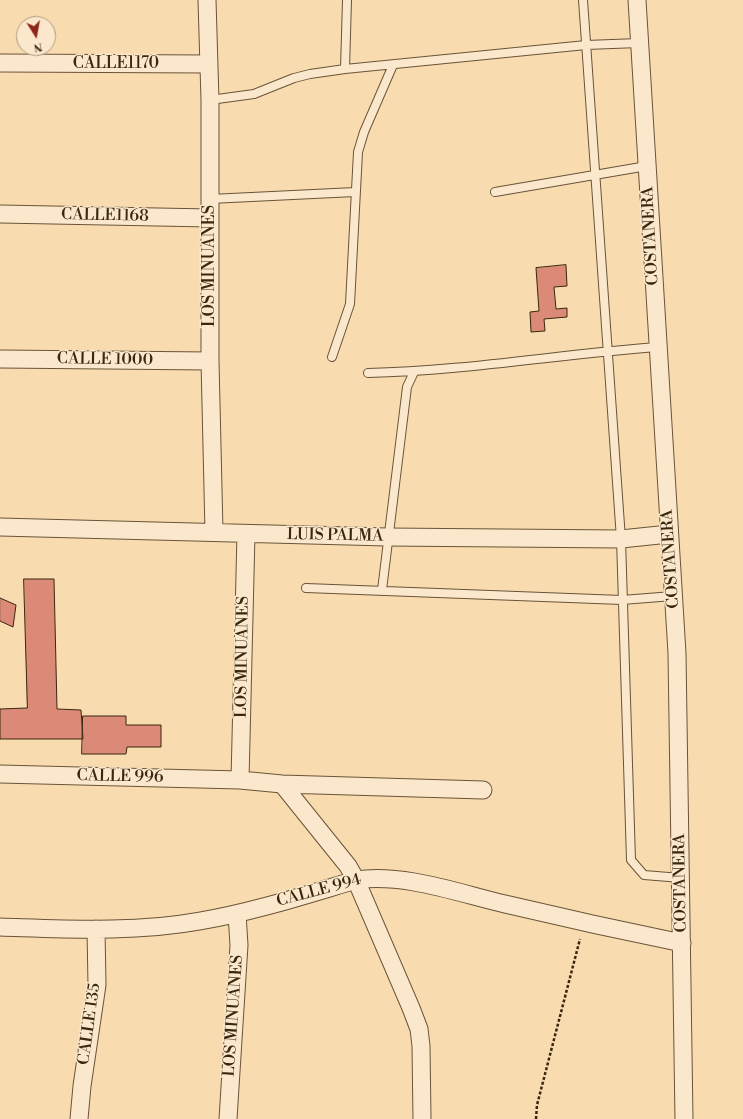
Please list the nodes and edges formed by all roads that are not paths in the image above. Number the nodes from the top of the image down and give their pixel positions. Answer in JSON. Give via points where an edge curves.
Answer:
{"nodes":[{"id":1,"x":207,"y":0,"type":"edge"},
{"id":2,"x":347,"y":0,"type":"edge"},
{"id":3,"x":583,"y":0,"type":"edge"},
{"id":4,"x":637,"y":0,"type":"edge"},
{"id":5,"x":639,"y":42,"type":"junction"},
{"id":6,"x":586,"y":45,"type":"junction"},
{"id":7,"x":0,"y":63,"type":"edge"},
{"id":8,"x":208,"y":64,"type":"junction"},
{"id":9,"x":393,"y":65,"type":"junction"},
{"id":10,"x":345,"y":69,"type":"junction"},
{"id":11,"x":210,"y":100,"type":"junction"},
{"id":12,"x":647,"y":166,"type":"junction"},
{"id":13,"x":595,"y":174,"type":"junction"},
{"id":14,"x":355,"y":192,"type":"junction"},
{"id":15,"x":495,"y":192,"type":"dead end"},
{"id":16,"x":210,"y":199,"type":"junction"},
{"id":17,"x":0,"y":214,"type":"edge"},
{"id":18,"x":210,"y":218,"type":"junction"},
{"id":19,"x":658,"y":347,"type":"junction"},
{"id":20,"x":607,"y":351,"type":"junction"},
{"id":21,"x":332,"y":357,"type":"dead end"},
{"id":22,"x":0,"y":359,"type":"edge"},
{"id":23,"x":210,"y":361,"type":"junction"},
{"id":24,"x":414,"y":372,"type":"junction"},
{"id":25,"x":368,"y":373,"type":"dead end"},
{"id":26,"x":0,"y":527,"type":"edge"},
{"id":27,"x":214,"y":532,"type":"junction"},
{"id":28,"x":246,"y":534,"type":"junction"},
{"id":29,"x":669,"y":534,"type":"junction"},
{"id":30,"x":387,"y":537,"type":"junction"},
{"id":31,"x":621,"y":539,"type":"junction"},
{"id":32,"x":306,"y":588,"type":"dead end"},
{"id":33,"x":382,"y":590,"type":"junction"},
{"id":34,"x":673,"y":596,"type":"junction"},
{"id":35,"x":622,"y":600,"type":"junction"},
{"id":36,"x":0,"y":774,"type":"edge"},
{"id":37,"x":240,"y":780,"type":"junction"},
{"id":38,"x":282,"y":784,"type":"junction"},
{"id":39,"x":483,"y":790,"type":"dead end"},
{"id":40,"x":681,"y":878,"type":"junction"},
{"id":41,"x":356,"y":880,"type":"junction"},
{"id":42,"x":237,"y":914,"type":"junction"},
{"id":43,"x":0,"y":927,"type":"edge"},
{"id":44,"x":96,"y":929,"type":"junction"},
{"id":45,"x":682,"y":943,"type":"junction"},
{"id":46,"x":79,"y":1119,"type":"edge"},
{"id":47,"x":228,"y":1119,"type":"edge"},
{"id":48,"x":422,"y":1119,"type":"edge"},
{"id":49,"x":684,"y":1119,"type":"edge"}],
"edges":[{"from":1,"to":8,"type":"street","name":"LOS MINUANES"},
{"from":2,"to":10,"type":"lane"},
{"from":3,"to":6,"type":"lane"},
{"from":4,"to":5,"type":"street","name":"COSTANERA"},
{"from":5,"to":6,"type":"lane"},
{"from":5,"to":12,"type":"street","name":"COSTANERA"},
{"from":6,"to":9,"type":"lane"},
{"from":6,"to":13,"type":"lane"},
{"from":7,"to":8,"type":"street","name":"CALLE1170"},
{"from":8,"to":11,"type":"street","name":"LOS MINUANES"},
{"from":9,"to":10,"type":"lane"},
{"from":9,"to":14,"type":"lane","via":[[362,139],[357,158]]},
{"from":10,"to":11,"type":"lane","via":[[294,78],[254,94]]},
{"from":11,"to":16,"type":"street","name":"LOS MINUANES"},
{"from":12,"to":13,"type":"lane"},
{"from":12,"to":19,"type":"street","name":"COSTANERA"},
{"from":13,"to":15,"type":"lane"},
{"from":13,"to":20,"type":"lane"},
{"from":14,"to":16,"type":"lane"},
{"from":14,"to":21,"type":"lane","via":[[350,304]]},
{"from":16,"to":18,"type":"street","name":"LOS MINUANES"},
{"from":17,"to":18,"type":"street","name":"CALLE1168"},
{"from":18,"to":23,"type":"street","name":"LOS MINUANES"},
{"from":19,"to":20,"type":"lane"},
{"from":19,"to":29,"type":"street","name":"COSTANERA"},
{"from":20,"to":24,"type":"lane"},
{"from":20,"to":31,"type":"lane"},
{"from":22,"to":23,"type":"street","name":"CALLE 1000"},
{"from":23,"to":27,"type":"street","name":"LOS MINUANES"},
{"from":24,"to":25,"type":"lane"},
{"from":24,"to":30,"type":"lane","via":[[407,387]]},
{"from":26,"to":27,"type":"street","name":"LUIS PALMA"},
{"from":27,"to":28,"type":"street","name":"LUIS PALMA"},
{"from":28,"to":30,"type":"street","name":"LUIS PALMA"},
{"from":28,"to":37,"type":"street","name":"LOS MINUANES"},
{"from":29,"to":31,"type":"street","name":"LUIS PALMA"},
{"from":29,"to":34,"type":"street","name":"COSTANERA"},
{"from":30,"to":31,"type":"street","name":"LUIS PALMA"},
{"from":30,"to":33,"type":"lane"},
{"from":31,"to":35,"type":"lane"},
{"from":32,"to":33,"type":"lane"},
{"from":33,"to":35,"type":"lane"},
{"from":34,"to":35,"type":"lane"},
{"from":34,"to":40,"type":"street","name":"COSTANERA","via":[[679,706]]},
{"from":35,"to":40,"type":"lane","via":[[631,860],[644,875]]},
{"from":36,"to":37,"type":"street","name":"CALLE 996"},
{"from":37,"to":38,"type":"street","name":"CALLE 996"},
{"from":38,"to":39,"type":"street","name":"CALLE 996"},
{"from":38,"to":41,"type":"street","via":[[348,866]]},
{"from":40,"to":45,"type":"street","name":"COSTANERA"},
{"from":41,"to":42,"type":"street","name":"CALLE 994"},
{"from":41,"to":45,"type":"street","name":"CALLE 994","via":[[374,878],[405,881]]},
{"from":41,"to":48,"type":"street","via":[[419,1029]]},
{"from":42,"to":44,"type":"street","name":"CALLE 994","via":[[163,926]]},
{"from":42,"to":47,"type":"street","name":"LOS MINUANES","via":[[239,945]]},
{"from":43,"to":44,"type":"street","name":"CALLE 994"},
{"from":44,"to":46,"type":"street","name":"CALLE 135","via":[[97,985]]},
{"from":45,"to":49,"type":"street","name":"COSTANERA"}]}
